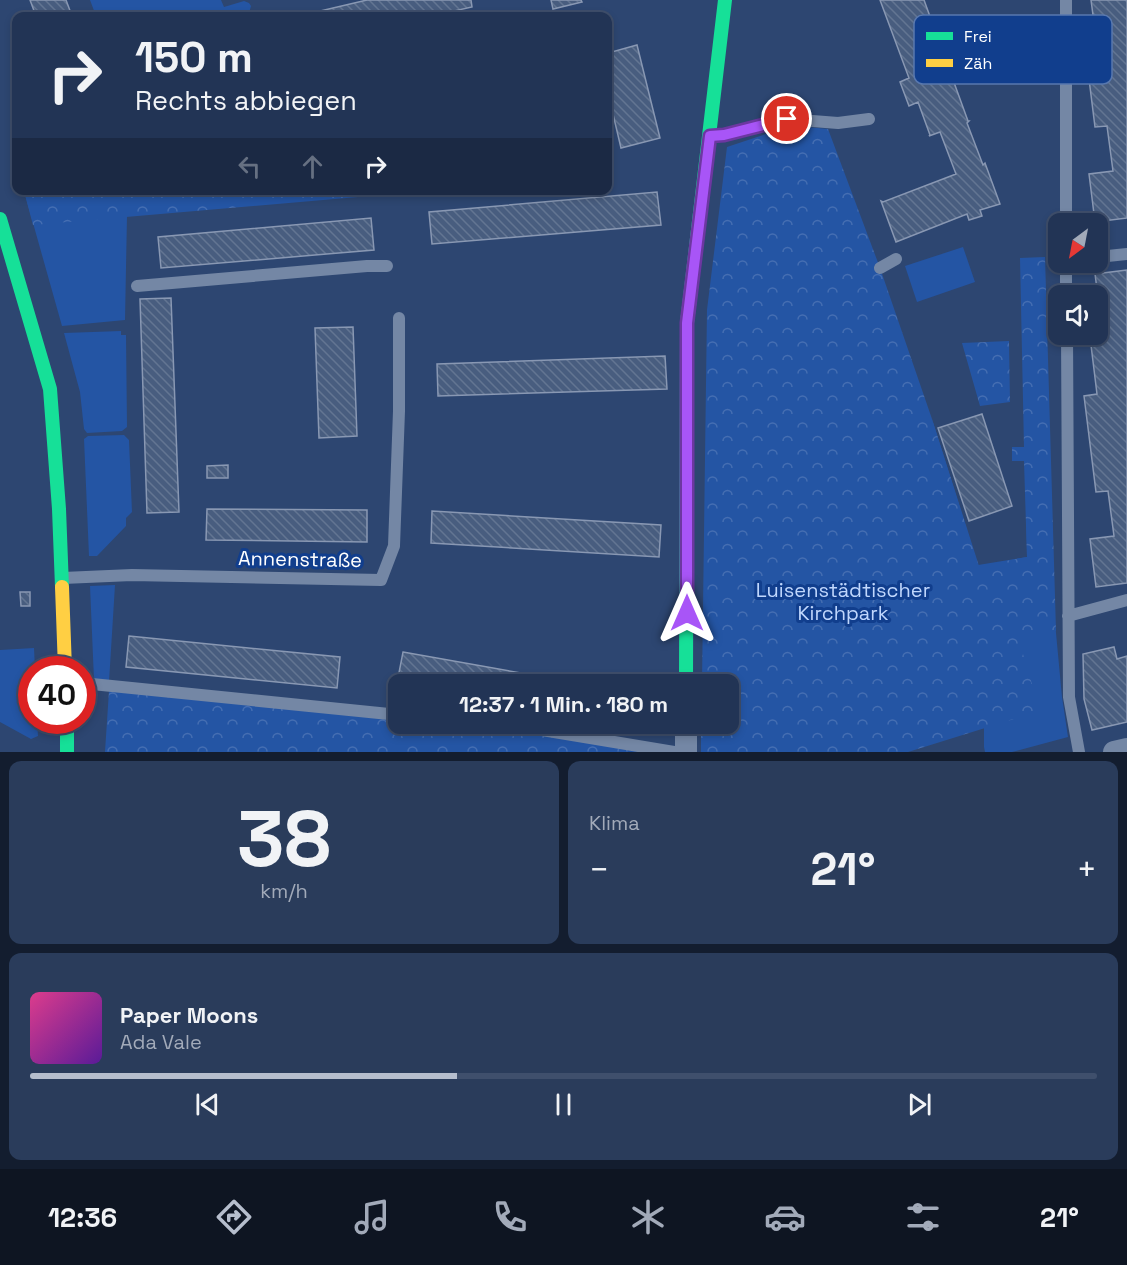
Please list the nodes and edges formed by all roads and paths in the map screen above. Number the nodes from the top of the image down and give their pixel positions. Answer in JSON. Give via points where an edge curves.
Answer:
{"nodes":[{"id":1,"x":725,"y":0,"type":"edge"},
{"id":2,"x":1065,"y":0,"type":"edge"},
{"id":3,"x":1065,"y":15,"type":"edge"},
{"id":4,"x":1065,"y":84,"type":"edge"},
{"id":5,"x":869,"y":119,"type":"dead end"},
{"id":6,"x":710,"y":136,"type":"junction"},
{"id":7,"x":1066,"y":213,"type":"edge"},
{"id":8,"x":0,"y":219,"type":"edge"},
{"id":9,"x":1127,"y":254,"type":"edge"},
{"id":10,"x":1108,"y":256,"type":"edge"},
{"id":11,"x":896,"y":259,"type":"dead end"},
{"id":12,"x":387,"y":266,"type":"dead end"},
{"id":13,"x":880,"y":268,"type":"dead end"},
{"id":14,"x":137,"y":286,"type":"dead end"},
{"id":15,"x":399,"y":318,"type":"dead end"},
{"id":16,"x":1067,"y":345,"type":"edge"},
{"id":17,"x":62,"y":578,"type":"junction"},
{"id":18,"x":1127,"y":600,"type":"edge"},
{"id":19,"x":1068,"y":616,"type":"junction"},
{"id":20,"x":65,"y":656,"type":"edge"},
{"id":21,"x":686,"y":674,"type":"edge"},
{"id":22,"x":96,"y":684,"type":"edge"},
{"id":23,"x":388,"y":715,"type":"edge"},
{"id":24,"x":67,"y":734,"type":"edge"},
{"id":25,"x":566,"y":734,"type":"edge"},
{"id":26,"x":686,"y":734,"type":"edge"},
{"id":27,"x":1127,"y":749,"type":"edge"},
{"id":28,"x":67,"y":752,"type":"edge"},
{"id":29,"x":674,"y":752,"type":"edge"},
{"id":30,"x":686,"y":752,"type":"edge"},
{"id":31,"x":1079,"y":752,"type":"edge"},
{"id":32,"x":1114,"y":752,"type":"edge"}],
"edges":[{"from":1,"to":6,"type":"street"},
{"from":2,"to":3,"type":"lane"},
{"from":4,"to":7,"type":"lane"},
{"from":5,"to":6,"type":"lane","via":[[838,123],[787,119]]},
{"from":6,"to":21,"type":"street","via":[[687,323]]},
{"from":8,"to":17,"type":"street","via":[[50,389]]},
{"from":9,"to":10,"type":"lane"},
{"from":11,"to":13,"type":"lane"},
{"from":12,"to":14,"type":"lane"},
{"from":15,"to":17,"type":"lane","name":"Annenstraße","via":[[394,546],[381,580],[132,575]]},
{"from":16,"to":19,"type":"lane"},
{"from":17,"to":20,"type":"street"},
{"from":18,"to":19,"type":"lane"},
{"from":19,"to":31,"type":"lane","via":[[1069,697]]},
{"from":22,"to":23,"type":"lane"},
{"from":24,"to":28,"type":"street"},
{"from":25,"to":29,"type":"lane"},
{"from":26,"to":30,"type":"street"},
{"from":27,"to":32,"type":"street"}]}
